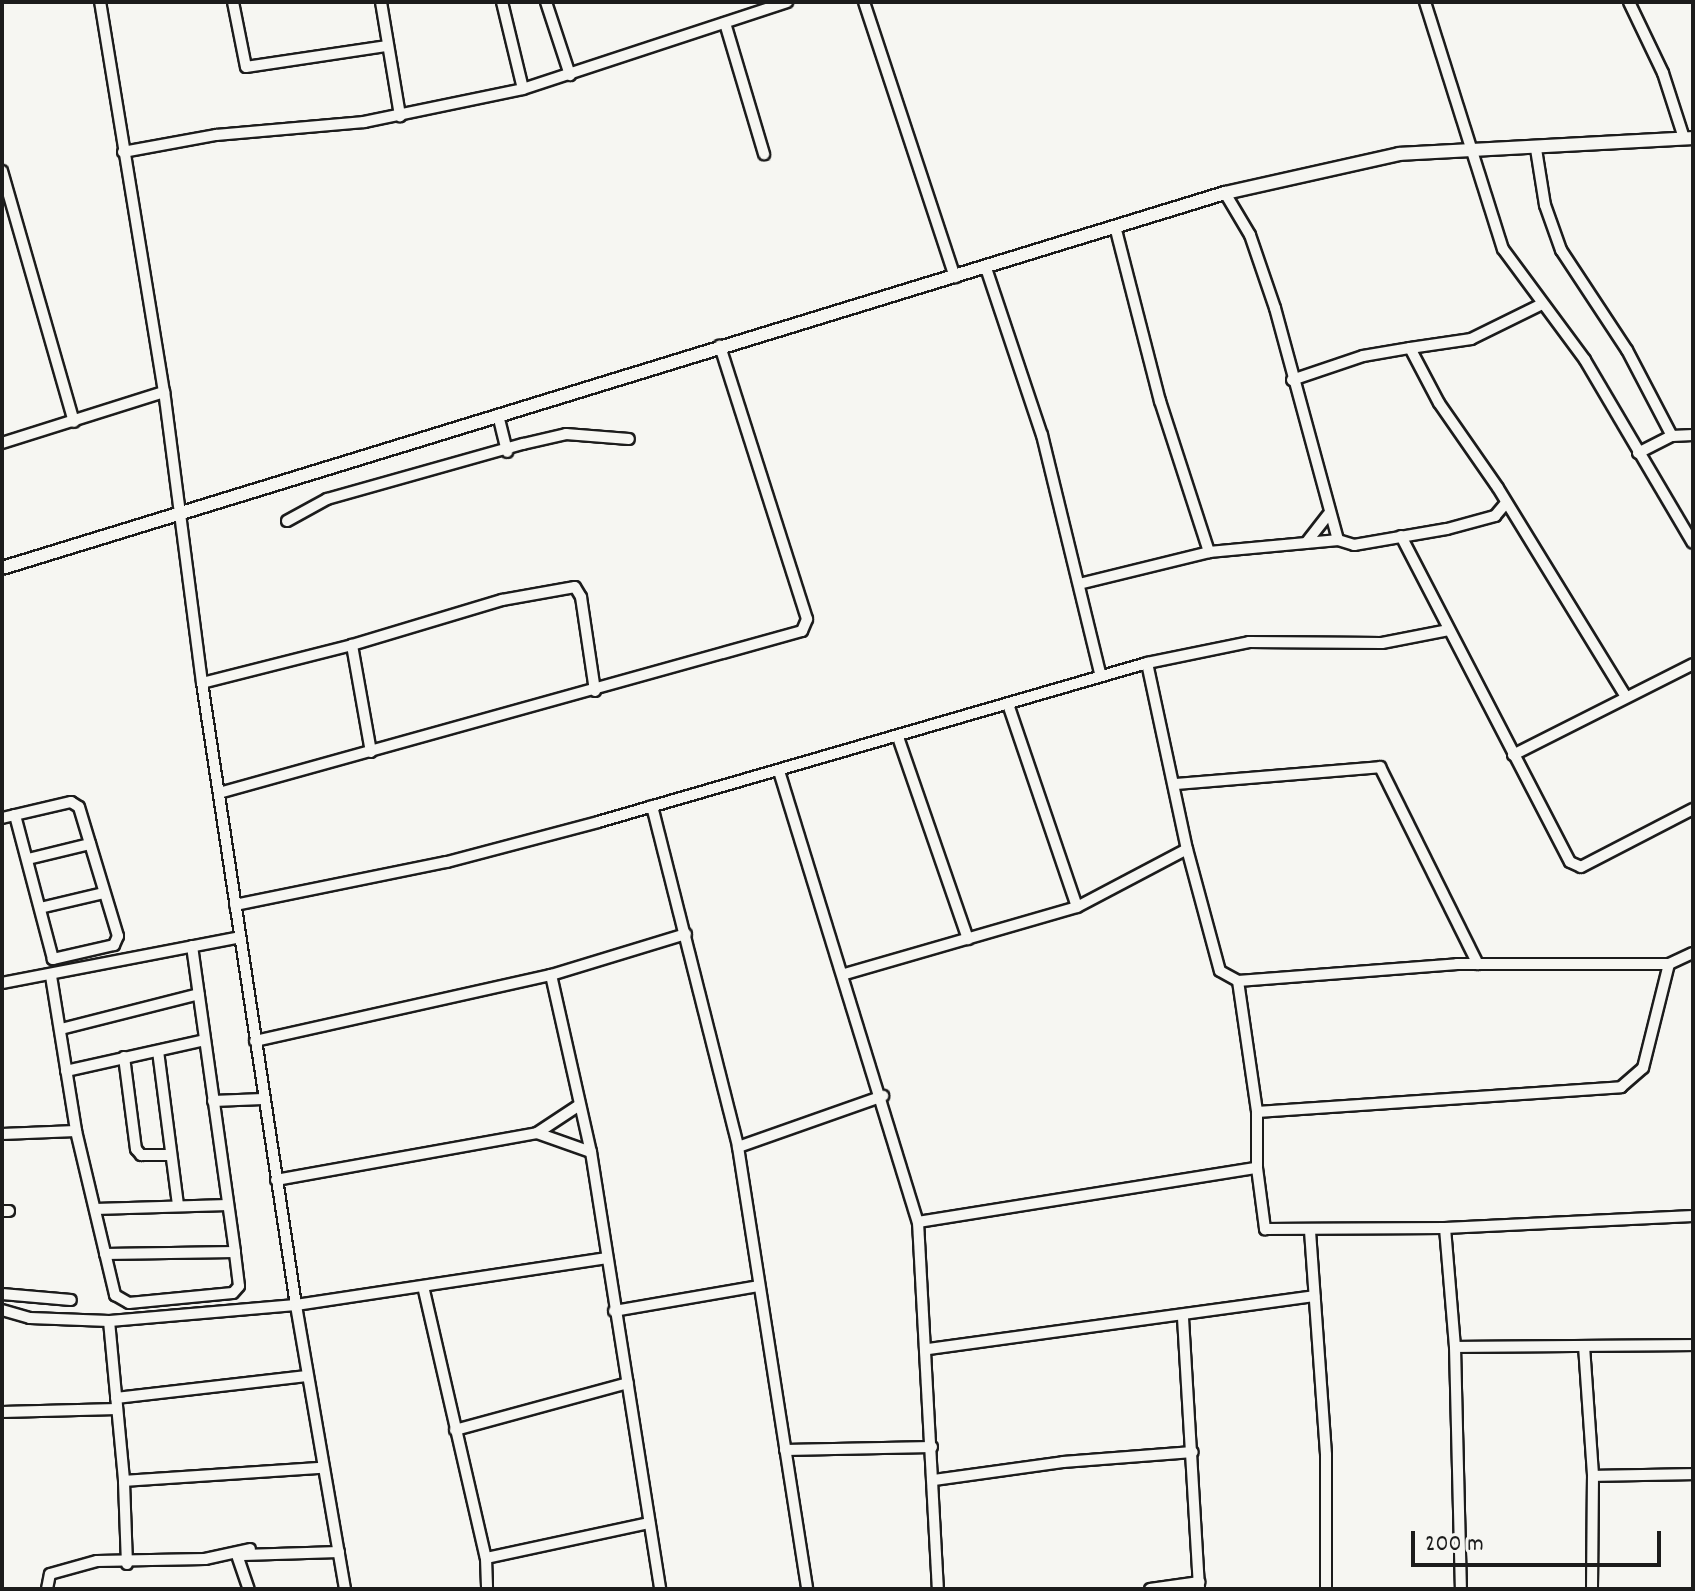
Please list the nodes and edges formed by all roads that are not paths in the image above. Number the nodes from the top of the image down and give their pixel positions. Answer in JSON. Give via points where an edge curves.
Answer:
{"nodes":[{"id":1,"x":100,"y":2,"type":"edge"},
{"id":2,"x":233,"y":2,"type":"edge"},
{"id":3,"x":381,"y":2,"type":"edge"},
{"id":4,"x":502,"y":2,"type":"edge"},
{"id":5,"x":546,"y":2,"type":"edge"},
{"id":6,"x":787,"y":2,"type":"edge"},
{"id":7,"x":864,"y":2,"type":"edge"},
{"id":8,"x":1425,"y":2,"type":"edge"},
{"id":9,"x":1629,"y":2,"type":"edge"},
{"id":10,"x":725,"y":23,"type":"junction"},
{"id":11,"x":387,"y":46,"type":"junction"},
{"id":12,"x":570,"y":75,"type":"junction"},
{"id":13,"x":523,"y":89,"type":"junction"},
{"id":14,"x":400,"y":116,"type":"junction"},
{"id":15,"x":1688,"y":138,"type":"edge"},
{"id":16,"x":1536,"y":149,"type":"junction"},
{"id":17,"x":123,"y":152,"type":"junction"},
{"id":18,"x":1474,"y":152,"type":"junction"},
{"id":19,"x":764,"y":154,"type":"dead end"},
{"id":20,"x":2,"y":171,"type":"edge"},
{"id":21,"x":1225,"y":193,"type":"junction"},
{"id":22,"x":1116,"y":230,"type":"junction"},
{"id":23,"x":986,"y":268,"type":"junction"},
{"id":24,"x":955,"y":277,"type":"junction"},
{"id":25,"x":1540,"y":305,"type":"junction"},
{"id":26,"x":720,"y":346,"type":"junction"},
{"id":27,"x":1410,"y":348,"type":"junction"},
{"id":28,"x":1292,"y":380,"type":"junction"},
{"id":29,"x":164,"y":392,"type":"junction"},
{"id":30,"x":498,"y":415,"type":"junction"},
{"id":31,"x":74,"y":422,"type":"junction"},
{"id":32,"x":1693,"y":435,"type":"edge"},
{"id":33,"x":1672,"y":436,"type":"junction"},
{"id":34,"x":629,"y":439,"type":"dead end"},
{"id":35,"x":2,"y":443,"type":"edge"},
{"id":36,"x":507,"y":452,"type":"junction"},
{"id":37,"x":1638,"y":453,"type":"junction"},
{"id":38,"x":1506,"y":503,"type":"junction"},
{"id":39,"x":179,"y":513,"type":"junction"},
{"id":40,"x":1328,"y":515,"type":"junction"},
{"id":41,"x":287,"y":521,"type":"dead end"},
{"id":42,"x":1689,"y":528,"type":"edge"},
{"id":43,"x":1401,"y":536,"type":"junction"},
{"id":44,"x":1338,"y":540,"type":"junction"},
{"id":45,"x":1306,"y":543,"type":"junction"},
{"id":46,"x":1693,"y":543,"type":"edge"},
{"id":47,"x":1209,"y":552,"type":"junction"},
{"id":48,"x":2,"y":568,"type":"edge"},
{"id":49,"x":1079,"y":584,"type":"junction"},
{"id":50,"x":1449,"y":630,"type":"junction"},
{"id":51,"x":352,"y":645,"type":"junction"},
{"id":52,"x":1147,"y":663,"type":"junction"},
{"id":53,"x":1693,"y":664,"type":"edge"},
{"id":54,"x":1100,"y":673,"type":"junction"},
{"id":55,"x":202,"y":683,"type":"junction"},
{"id":56,"x":595,"y":691,"type":"junction"},
{"id":57,"x":1626,"y":697,"type":"junction"},
{"id":58,"x":1008,"y":704,"type":"junction"},
{"id":59,"x":898,"y":737,"type":"junction"},
{"id":60,"x":371,"y":752,"type":"junction"},
{"id":61,"x":1513,"y":755,"type":"junction"},
{"id":62,"x":779,"y":771,"type":"junction"},
{"id":63,"x":1175,"y":784,"type":"junction"},
{"id":64,"x":219,"y":793,"type":"junction"},
{"id":65,"x":652,"y":806,"type":"junction"},
{"id":66,"x":1693,"y":809,"type":"edge"},
{"id":67,"x":15,"y":815,"type":"junction"},
{"id":68,"x":2,"y":818,"type":"edge"},
{"id":69,"x":90,"y":844,"type":"junction"},
{"id":70,"x":1187,"y":849,"type":"junction"},
{"id":71,"x":28,"y":859,"type":"junction"},
{"id":72,"x":104,"y":893,"type":"junction"},
{"id":73,"x":235,"y":905,"type":"junction"},
{"id":74,"x":1077,"y":907,"type":"junction"},
{"id":75,"x":40,"y":908,"type":"junction"},
{"id":76,"x":686,"y":934,"type":"junction"},
{"id":77,"x":240,"y":937,"type":"junction"},
{"id":78,"x":968,"y":939,"type":"junction"},
{"id":79,"x":192,"y":946,"type":"junction"},
{"id":80,"x":1693,"y":953,"type":"edge"},
{"id":81,"x":1478,"y":964,"type":"junction"},
{"id":82,"x":1669,"y":964,"type":"junction"},
{"id":83,"x":845,"y":974,"type":"junction"},
{"id":84,"x":551,"y":975,"type":"junction"},
{"id":85,"x":51,"y":976,"type":"junction"},
{"id":86,"x":1238,"y":981,"type":"junction"},
{"id":87,"x":2,"y":983,"type":"edge"},
{"id":88,"x":199,"y":994,"type":"junction"},
{"id":89,"x":61,"y":1029,"type":"junction"},
{"id":90,"x":205,"y":1040,"type":"junction"},
{"id":91,"x":255,"y":1041,"type":"junction"},
{"id":92,"x":158,"y":1051,"type":"junction"},
{"id":93,"x":124,"y":1057,"type":"junction"},
{"id":94,"x":66,"y":1071,"type":"junction"},
{"id":95,"x":883,"y":1096,"type":"junction"},
{"id":96,"x":263,"y":1099,"type":"junction"},
{"id":97,"x":213,"y":1101,"type":"junction"},
{"id":98,"x":578,"y":1106,"type":"junction"},
{"id":99,"x":1257,"y":1112,"type":"junction"},
{"id":100,"x":76,"y":1131,"type":"junction"},
{"id":101,"x":537,"y":1133,"type":"junction"},
{"id":102,"x":2,"y":1134,"type":"edge"},
{"id":103,"x":738,"y":1147,"type":"junction"},
{"id":104,"x":591,"y":1152,"type":"junction"},
{"id":105,"x":171,"y":1155,"type":"junction"},
{"id":106,"x":1257,"y":1168,"type":"junction"},
{"id":107,"x":276,"y":1180,"type":"junction"},
{"id":108,"x":228,"y":1205,"type":"junction"},
{"id":109,"x":178,"y":1206,"type":"junction"},
{"id":110,"x":95,"y":1209,"type":"junction"},
{"id":111,"x":1693,"y":1216,"type":"edge"},
{"id":112,"x":918,"y":1222,"type":"junction"},
{"id":113,"x":1445,"y":1228,"type":"junction"},
{"id":114,"x":1310,"y":1231,"type":"junction"},
{"id":115,"x":235,"y":1252,"type":"junction"},
{"id":116,"x":105,"y":1254,"type":"junction"},
{"id":117,"x":605,"y":1258,"type":"junction"},
{"id":118,"x":423,"y":1286,"type":"junction"},
{"id":119,"x":759,"y":1286,"type":"junction"},
{"id":120,"x":2,"y":1294,"type":"edge"},
{"id":121,"x":1314,"y":1296,"type":"junction"},
{"id":122,"x":71,"y":1300,"type":"dead end"},
{"id":123,"x":296,"y":1305,"type":"junction"},
{"id":124,"x":2,"y":1310,"type":"edge"},
{"id":125,"x":614,"y":1311,"type":"junction"},
{"id":126,"x":1183,"y":1318,"type":"junction"},
{"id":127,"x":109,"y":1321,"type":"junction"},
{"id":128,"x":1693,"y":1345,"type":"edge"},
{"id":129,"x":1584,"y":1346,"type":"junction"},
{"id":130,"x":1455,"y":1347,"type":"junction"},
{"id":131,"x":928,"y":1349,"type":"junction"},
{"id":132,"x":307,"y":1376,"type":"junction"},
{"id":133,"x":628,"y":1383,"type":"junction"},
{"id":134,"x":117,"y":1403,"type":"junction"},
{"id":135,"x":2,"y":1412,"type":"edge"},
{"id":136,"x":455,"y":1430,"type":"junction"},
{"id":137,"x":932,"y":1447,"type":"junction"},
{"id":138,"x":785,"y":1450,"type":"junction"},
{"id":139,"x":1193,"y":1452,"type":"junction"},
{"id":140,"x":321,"y":1468,"type":"junction"},
{"id":141,"x":1693,"y":1474,"type":"edge"},
{"id":142,"x":1593,"y":1476,"type":"junction"},
{"id":143,"x":934,"y":1480,"type":"junction"},
{"id":144,"x":124,"y":1481,"type":"junction"},
{"id":145,"x":649,"y":1523,"type":"junction"},
{"id":146,"x":250,"y":1549,"type":"dead end"},
{"id":147,"x":339,"y":1552,"type":"junction"},
{"id":148,"x":237,"y":1555,"type":"junction"},
{"id":149,"x":486,"y":1558,"type":"junction"},
{"id":150,"x":127,"y":1564,"type":"junction"},
{"id":151,"x":1199,"y":1585,"type":"edge"},
{"id":152,"x":47,"y":1589,"type":"edge"},
{"id":153,"x":249,"y":1589,"type":"edge"},
{"id":154,"x":345,"y":1589,"type":"edge"},
{"id":155,"x":487,"y":1589,"type":"edge"},
{"id":156,"x":660,"y":1589,"type":"edge"},
{"id":157,"x":807,"y":1589,"type":"edge"},
{"id":158,"x":938,"y":1589,"type":"edge"},
{"id":159,"x":1150,"y":1589,"type":"edge"},
{"id":160,"x":1326,"y":1589,"type":"edge"},
{"id":161,"x":1461,"y":1589,"type":"edge"},
{"id":162,"x":1592,"y":1589,"type":"edge"}],
"edges":[{"from":1,"to":17,"type":"street"},
{"from":2,"to":11,"type":"street","via":[[246,67]]},
{"from":3,"to":11,"type":"street"},
{"from":4,"to":13,"type":"street"},
{"from":5,"to":12,"type":"street"},
{"from":6,"to":10,"type":"street"},
{"from":7,"to":24,"type":"street"},
{"from":8,"to":18,"type":"street"},
{"from":9,"to":15,"type":"street"},
{"from":10,"to":12,"type":"street"},
{"from":10,"to":19,"type":"street"},
{"from":11,"to":14,"type":"street"},
{"from":12,"to":13,"type":"street"},
{"from":13,"to":14,"type":"street"},
{"from":14,"to":17,"type":"street","via":[[216,135]]},
{"from":15,"to":16,"type":"street"},
{"from":16,"to":18,"type":"street"},
{"from":16,"to":33,"type":"street","via":[[1538,177],[1561,250],[1627,350]]},
{"from":17,"to":29,"type":"street"},
{"from":18,"to":21,"type":"street","via":[[1399,154]]},
{"from":18,"to":25,"type":"street","via":[[1503,249]]},
{"from":20,"to":31,"type":"street"},
{"from":21,"to":22,"type":"street"},
{"from":21,"to":28,"type":"street","via":[[1250,235]]},
{"from":22,"to":23,"type":"street"},
{"from":22,"to":47,"type":"street","via":[[1160,401]]},
{"from":23,"to":24,"type":"street"},
{"from":23,"to":49,"type":"street","via":[[1042,435]]},
{"from":24,"to":26,"type":"street"},
{"from":25,"to":27,"type":"street","via":[[1471,339]]},
{"from":25,"to":37,"type":"street","via":[[1585,360]]},
{"from":26,"to":30,"type":"street"},
{"from":26,"to":56,"type":"street","via":[[771,496],[806,626],[791,637]]},
{"from":27,"to":28,"type":"street","via":[[1363,356]]},
{"from":27,"to":38,"type":"street","via":[[1439,403]]},
{"from":28,"to":40,"type":"street"},
{"from":29,"to":31,"type":"street"},
{"from":29,"to":39,"type":"street"},
{"from":30,"to":36,"type":"street"},
{"from":30,"to":39,"type":"street"},
{"from":31,"to":35,"type":"street"},
{"from":32,"to":33,"type":"street"},
{"from":33,"to":37,"type":"street"},
{"from":34,"to":36,"type":"street","via":[[566,434]]},
{"from":36,"to":41,"type":"street","via":[[342,494]]},
{"from":37,"to":42,"type":"street"},
{"from":38,"to":43,"type":"street","via":[[1495,516]]},
{"from":38,"to":57,"type":"street"},
{"from":39,"to":48,"type":"street"},
{"from":39,"to":55,"type":"street"},
{"from":40,"to":44,"type":"street"},
{"from":40,"to":45,"type":"street"},
{"from":42,"to":46,"type":"street"},
{"from":43,"to":44,"type":"street","via":[[1354,545]]},
{"from":43,"to":50,"type":"street"},
{"from":44,"to":45,"type":"street"},
{"from":45,"to":47,"type":"street"},
{"from":47,"to":49,"type":"street"},
{"from":49,"to":54,"type":"street"},
{"from":50,"to":52,"type":"street","via":[[1382,643],[1249,642]]},
{"from":50,"to":61,"type":"street"},
{"from":51,"to":55,"type":"street"},
{"from":51,"to":56,"type":"street","via":[[502,600],[575,587],[581,597]]},
{"from":51,"to":60,"type":"street"},
{"from":52,"to":54,"type":"street"},
{"from":52,"to":63,"type":"street"},
{"from":53,"to":57,"type":"street"},
{"from":54,"to":58,"type":"street"},
{"from":55,"to":64,"type":"street"},
{"from":56,"to":60,"type":"street"},
{"from":57,"to":61,"type":"street"},
{"from":58,"to":59,"type":"street"},
{"from":58,"to":74,"type":"street"},
{"from":59,"to":62,"type":"street"},
{"from":59,"to":78,"type":"street"},
{"from":60,"to":64,"type":"street"},
{"from":61,"to":66,"type":"street","via":[[1576,866]]},
{"from":62,"to":65,"type":"street"},
{"from":62,"to":83,"type":"street"},
{"from":63,"to":70,"type":"street"},
{"from":63,"to":81,"type":"street","via":[[1380,767]]},
{"from":64,"to":73,"type":"street"},
{"from":65,"to":73,"type":"street","via":[[447,862]]},
{"from":65,"to":76,"type":"street"},
{"from":67,"to":68,"type":"street"},
{"from":67,"to":69,"type":"street","via":[[75,804]]},
{"from":67,"to":71,"type":"street"},
{"from":69,"to":71,"type":"street"},
{"from":69,"to":72,"type":"street"},
{"from":70,"to":74,"type":"street"},
{"from":70,"to":86,"type":"street","via":[[1220,971]]},
{"from":71,"to":75,"type":"street"},
{"from":72,"to":75,"type":"street"},
{"from":72,"to":75,"type":"street","via":[[117,941],[53,959]]},
{"from":73,"to":77,"type":"street"},
{"from":74,"to":78,"type":"street"},
{"from":76,"to":84,"type":"street"},
{"from":76,"to":103,"type":"street"},
{"from":77,"to":79,"type":"street"},
{"from":77,"to":91,"type":"street"},
{"from":78,"to":83,"type":"street"},
{"from":79,"to":85,"type":"street"},
{"from":79,"to":88,"type":"street"},
{"from":80,"to":82,"type":"street"},
{"from":81,"to":82,"type":"street"},
{"from":81,"to":86,"type":"street"},
{"from":82,"to":99,"type":"street","via":[[1643,1068],[1621,1087]]},
{"from":83,"to":95,"type":"street"},
{"from":84,"to":91,"type":"street"},
{"from":84,"to":98,"type":"street"},
{"from":85,"to":87,"type":"street"},
{"from":85,"to":89,"type":"street"},
{"from":86,"to":99,"type":"street"},
{"from":88,"to":89,"type":"street"},
{"from":88,"to":90,"type":"street"},
{"from":89,"to":94,"type":"street"},
{"from":90,"to":92,"type":"street"},
{"from":90,"to":97,"type":"street"},
{"from":91,"to":96,"type":"street"},
{"from":92,"to":93,"type":"street"},
{"from":92,"to":105,"type":"street"},
{"from":93,"to":94,"type":"street"},
{"from":93,"to":105,"type":"street","via":[[136,1149],[141,1155]]},
{"from":94,"to":100,"type":"street"},
{"from":95,"to":103,"type":"street"},
{"from":95,"to":112,"type":"street"},
{"from":96,"to":97,"type":"street"},
{"from":96,"to":107,"type":"street"},
{"from":97,"to":108,"type":"street"},
{"from":98,"to":101,"type":"street"},
{"from":98,"to":104,"type":"street"},
{"from":99,"to":106,"type":"street"},
{"from":100,"to":102,"type":"street"},
{"from":100,"to":110,"type":"street"},
{"from":101,"to":104,"type":"street"},
{"from":101,"to":107,"type":"street"},
{"from":103,"to":119,"type":"street"},
{"from":104,"to":117,"type":"street"},
{"from":105,"to":109,"type":"street"},
{"from":106,"to":112,"type":"street"},
{"from":106,"to":114,"type":"street","via":[[1265,1229]]},
{"from":107,"to":123,"type":"street"},
{"from":108,"to":109,"type":"street"},
{"from":108,"to":115,"type":"street"},
{"from":109,"to":110,"type":"street"},
{"from":110,"to":116,"type":"street"},
{"from":111,"to":113,"type":"street"},
{"from":112,"to":131,"type":"street"},
{"from":113,"to":114,"type":"street"},
{"from":113,"to":130,"type":"street"},
{"from":114,"to":121,"type":"street"},
{"from":115,"to":116,"type":"street"},
{"from":115,"to":116,"type":"street","via":[[239,1286],[233,1293],[129,1303],[115,1295]]},
{"from":117,"to":118,"type":"street"},
{"from":117,"to":125,"type":"street"},
{"from":118,"to":123,"type":"street"},
{"from":118,"to":136,"type":"street"},
{"from":119,"to":125,"type":"street"},
{"from":119,"to":138,"type":"street"},
{"from":120,"to":122,"type":"street"},
{"from":121,"to":126,"type":"street"},
{"from":121,"to":160,"type":"street","via":[[1326,1455]]},
{"from":123,"to":127,"type":"street"},
{"from":123,"to":132,"type":"street"},
{"from":124,"to":127,"type":"street","via":[[30,1318]]},
{"from":125,"to":133,"type":"street"},
{"from":126,"to":131,"type":"street"},
{"from":126,"to":139,"type":"street"},
{"from":127,"to":134,"type":"street"},
{"from":128,"to":129,"type":"street"},
{"from":129,"to":130,"type":"street"},
{"from":129,"to":142,"type":"street"},
{"from":130,"to":161,"type":"street"},
{"from":131,"to":137,"type":"street"},
{"from":132,"to":134,"type":"street"},
{"from":132,"to":140,"type":"street"},
{"from":133,"to":136,"type":"street"},
{"from":133,"to":145,"type":"street"},
{"from":134,"to":135,"type":"street"},
{"from":134,"to":144,"type":"street"},
{"from":136,"to":149,"type":"street"},
{"from":137,"to":138,"type":"street"},
{"from":137,"to":143,"type":"street"},
{"from":138,"to":157,"type":"street"},
{"from":139,"to":143,"type":"street","via":[[1063,1462]]},
{"from":139,"to":151,"type":"street"},
{"from":140,"to":144,"type":"street"},
{"from":140,"to":147,"type":"street"},
{"from":141,"to":142,"type":"street"},
{"from":142,"to":162,"type":"street"},
{"from":143,"to":158,"type":"street"},
{"from":144,"to":150,"type":"street"},
{"from":145,"to":149,"type":"street"},
{"from":145,"to":156,"type":"street"},
{"from":146,"to":148,"type":"street"},
{"from":147,"to":148,"type":"street"},
{"from":147,"to":154,"type":"street"},
{"from":148,"to":150,"type":"street"},
{"from":148,"to":153,"type":"street"},
{"from":149,"to":155,"type":"street"},
{"from":150,"to":152,"type":"street","via":[[97,1561],[59,1571],[50,1574]]},
{"from":151,"to":159,"type":"street"}]}
